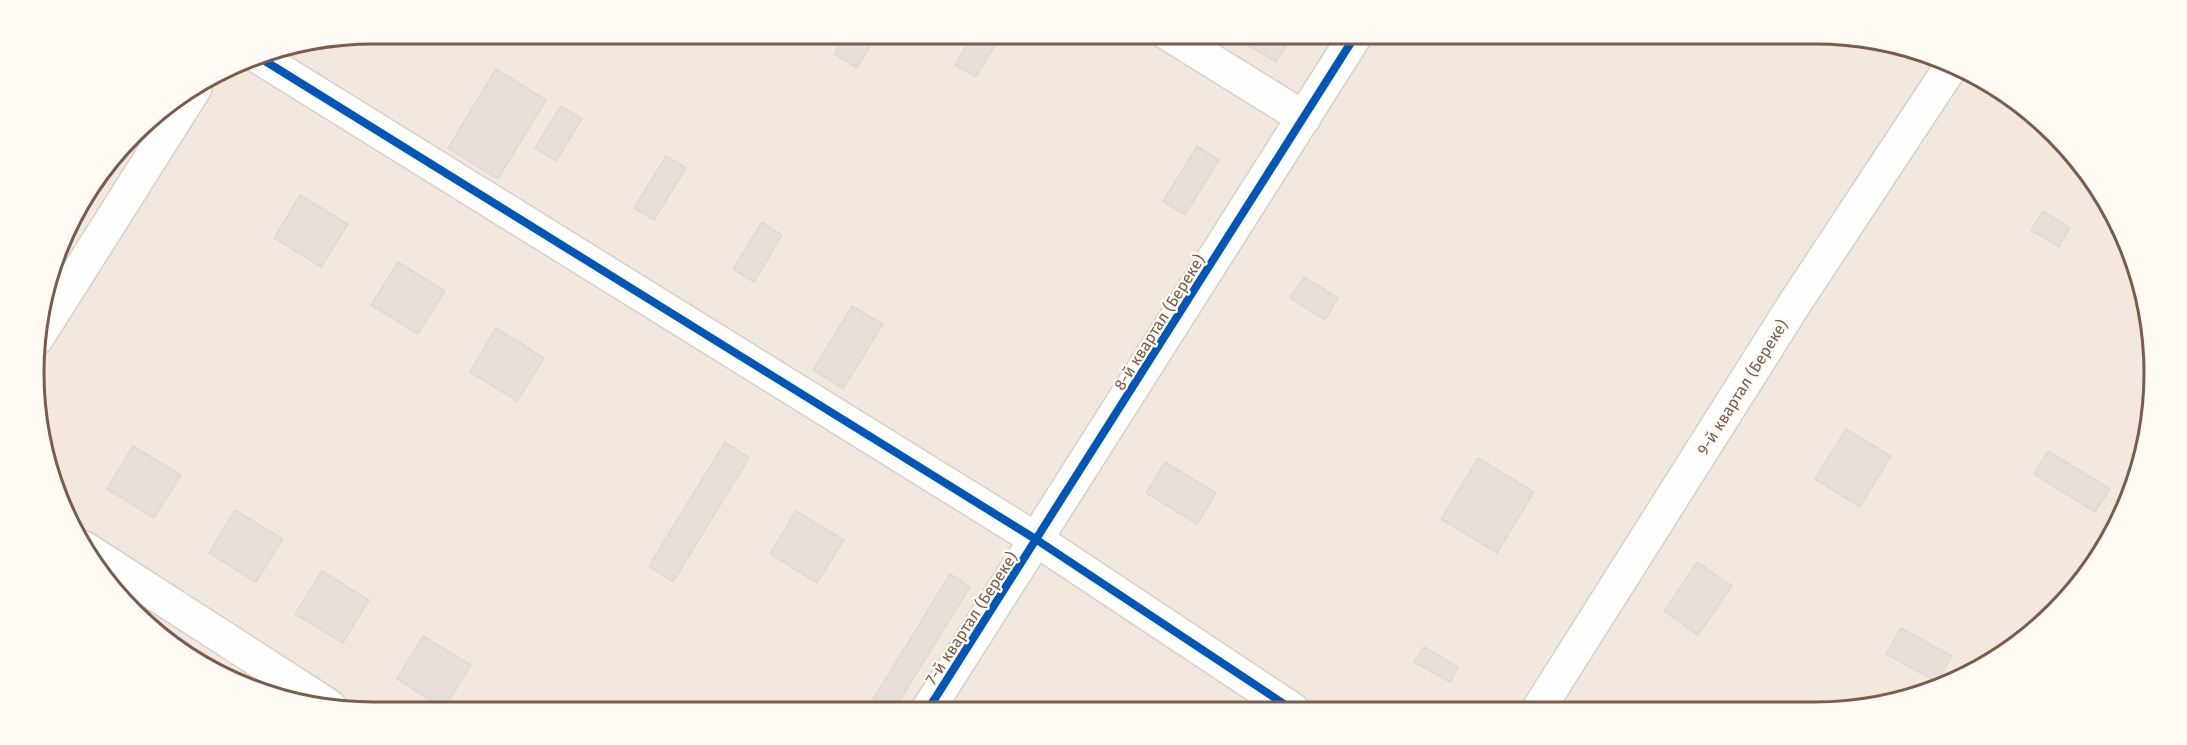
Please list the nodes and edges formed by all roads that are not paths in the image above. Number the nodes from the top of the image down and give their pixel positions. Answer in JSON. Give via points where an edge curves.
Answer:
{"nodes":[{"id":1,"x":1185,"y":44,"type":"edge"},
{"id":2,"x":1351,"y":44,"type":"edge"},
{"id":3,"x":266,"y":61,"type":"edge"},
{"id":4,"x":1947,"y":72,"type":"edge"},
{"id":5,"x":187,"y":101,"type":"edge"},
{"id":6,"x":1304,"y":118,"type":"junction"},
{"id":7,"x":48,"y":319,"type":"edge"},
{"id":8,"x":1037,"y":540,"type":"junction"},
{"id":9,"x":102,"y":560,"type":"edge"},
{"id":10,"x":313,"y":696,"type":"edge"},
{"id":11,"x":933,"y":702,"type":"edge"},
{"id":12,"x":1281,"y":702,"type":"edge"},
{"id":13,"x":1543,"y":702,"type":"edge"}],
"edges":[{"from":1,"to":6,"type":"street"},
{"from":2,"to":6,"type":"street","name":"8-й квартал (Береке)"},
{"from":3,"to":8,"type":"street"},
{"from":4,"to":13,"type":"street","name":"9-й квартал (Береке)","via":[[1795,303]]},
{"from":5,"to":7,"type":"street"},
{"from":6,"to":8,"type":"street","name":"8-й квартал (Береке)"},
{"from":8,"to":11,"type":"street","name":"7-й квартал (Береке)"},
{"from":8,"to":12,"type":"street"},
{"from":9,"to":10,"type":"street"}]}
